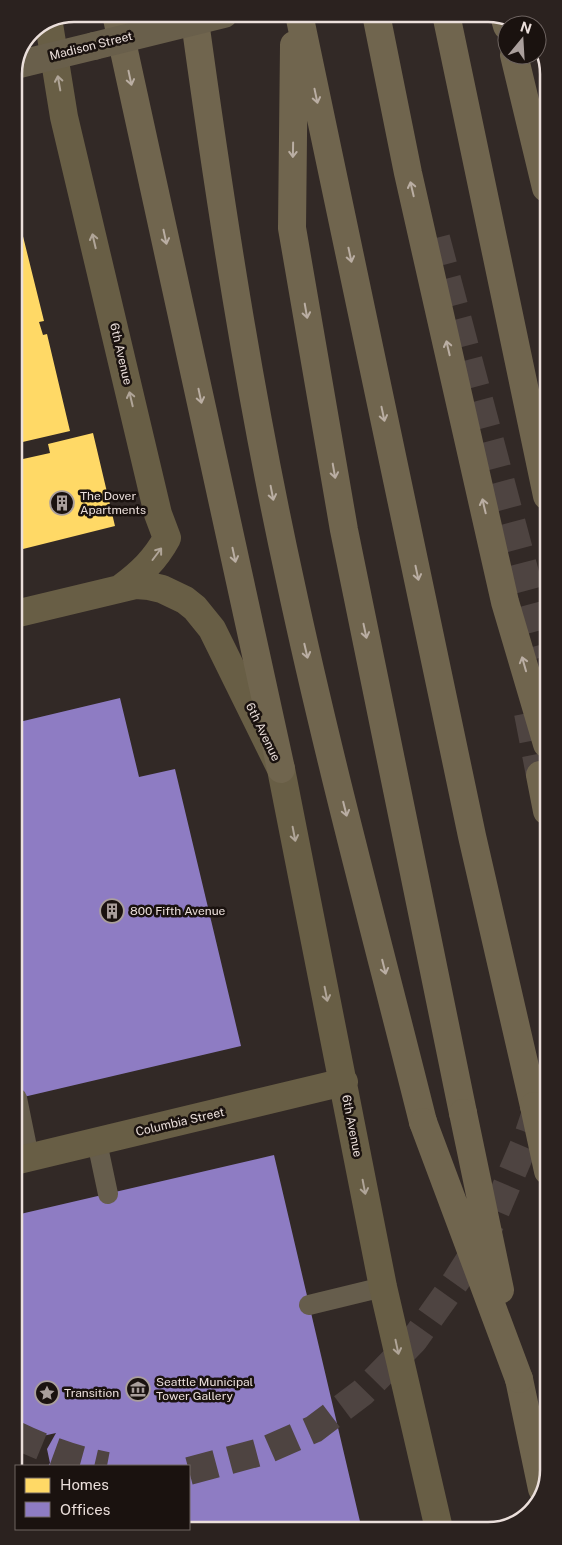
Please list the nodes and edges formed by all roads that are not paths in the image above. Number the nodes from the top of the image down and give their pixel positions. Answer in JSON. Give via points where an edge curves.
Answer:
{"nodes":[{"id":1,"x":118,"y":22,"type":"edge"},
{"id":2,"x":190,"y":22,"type":"edge"},
{"id":3,"x":195,"y":22,"type":"edge"},
{"id":4,"x":294,"y":23,"type":"edge"},
{"id":5,"x":301,"y":23,"type":"edge"},
{"id":6,"x":378,"y":23,"type":"edge"},
{"id":7,"x":448,"y":23,"type":"edge"},
{"id":8,"x":50,"y":28,"type":"edge"},
{"id":9,"x":54,"y":55,"type":"junction"},
{"id":10,"x":24,"y":63,"type":"edge"},
{"id":11,"x":516,"y":65,"type":"edge"},
{"id":12,"x":540,"y":160,"type":"edge"},
{"id":13,"x":540,"y":463,"type":"edge"},
{"id":14,"x":122,"y":588,"type":"junction"},
{"id":15,"x":23,"y":612,"type":"edge"},
{"id":16,"x":540,"y":720,"type":"tunnel mouth"},
{"id":17,"x":281,"y":769,"type":"junction"},
{"id":18,"x":344,"y":1082,"type":"junction"},
{"id":19,"x":540,"y":1134,"type":"edge"},
{"id":20,"x":97,"y":1142,"type":"junction"},
{"id":21,"x":22,"y":1159,"type":"edge"},
{"id":22,"x":108,"y":1194,"type":"dead end"},
{"id":23,"x":383,"y":1287,"type":"junction"},
{"id":24,"x":309,"y":1305,"type":"dead end"},
{"id":25,"x":519,"y":1379,"type":"junction"},
{"id":26,"x":539,"y":1476,"type":"edge"},
{"id":27,"x":437,"y":1522,"type":"edge"}],
"edges":[{"from":1,"to":17,"type":"highway","one_way":true},
{"from":2,"to":9,"type":"main road","name":"Madison Street","bridge":true},
{"from":3,"to":25,"type":"highway","one_way":true,"bridge":true,"via":[[220,196],[263,445],[320,714],[423,1122]]},
{"from":4,"to":25,"type":"highway","one_way":true,"bridge":true,"via":[[292,228],[344,530]]},
{"from":5,"to":19,"type":"highway","one_way":true,"bridge":true,"via":[[472,836]]},
{"from":16,"to":6,"type":"highway","one_way":true,"bridge":true,"via":[[506,602],[408,173]]},
{"from":7,"to":13,"type":"highway"},
{"from":8,"to":9,"type":"main road","name":"6th Avenue"},
{"from":9,"to":10,"type":"main road","name":"Madison Street"},
{"from":14,"to":9,"type":"main road","name":"6th Avenue","one_way":true,"via":[[140,574],[167,538],[158,514],[64,117]]},
{"from":11,"to":12,"type":"highway"},
{"from":14,"to":15,"type":"main road"},
{"from":14,"to":17,"type":"main road","name":"6th Avenue","via":[[149,586],[162,589],[195,608],[212,629]]},
{"from":17,"to":18,"type":"main road","name":"6th Avenue","one_way":true},
{"from":18,"to":20,"type":"main road","name":"Columbia Street"},
{"from":18,"to":23,"type":"main road","name":"6th Avenue","one_way":true},
{"from":20,"to":21,"type":"main road","name":"Columbia Street"},
{"from":20,"to":22,"type":"lane"},
{"from":23,"to":24,"type":"lane"},
{"from":23,"to":27,"type":"main road","name":"6th Avenue","one_way":true},
{"from":25,"to":26,"type":"highway"}]}
